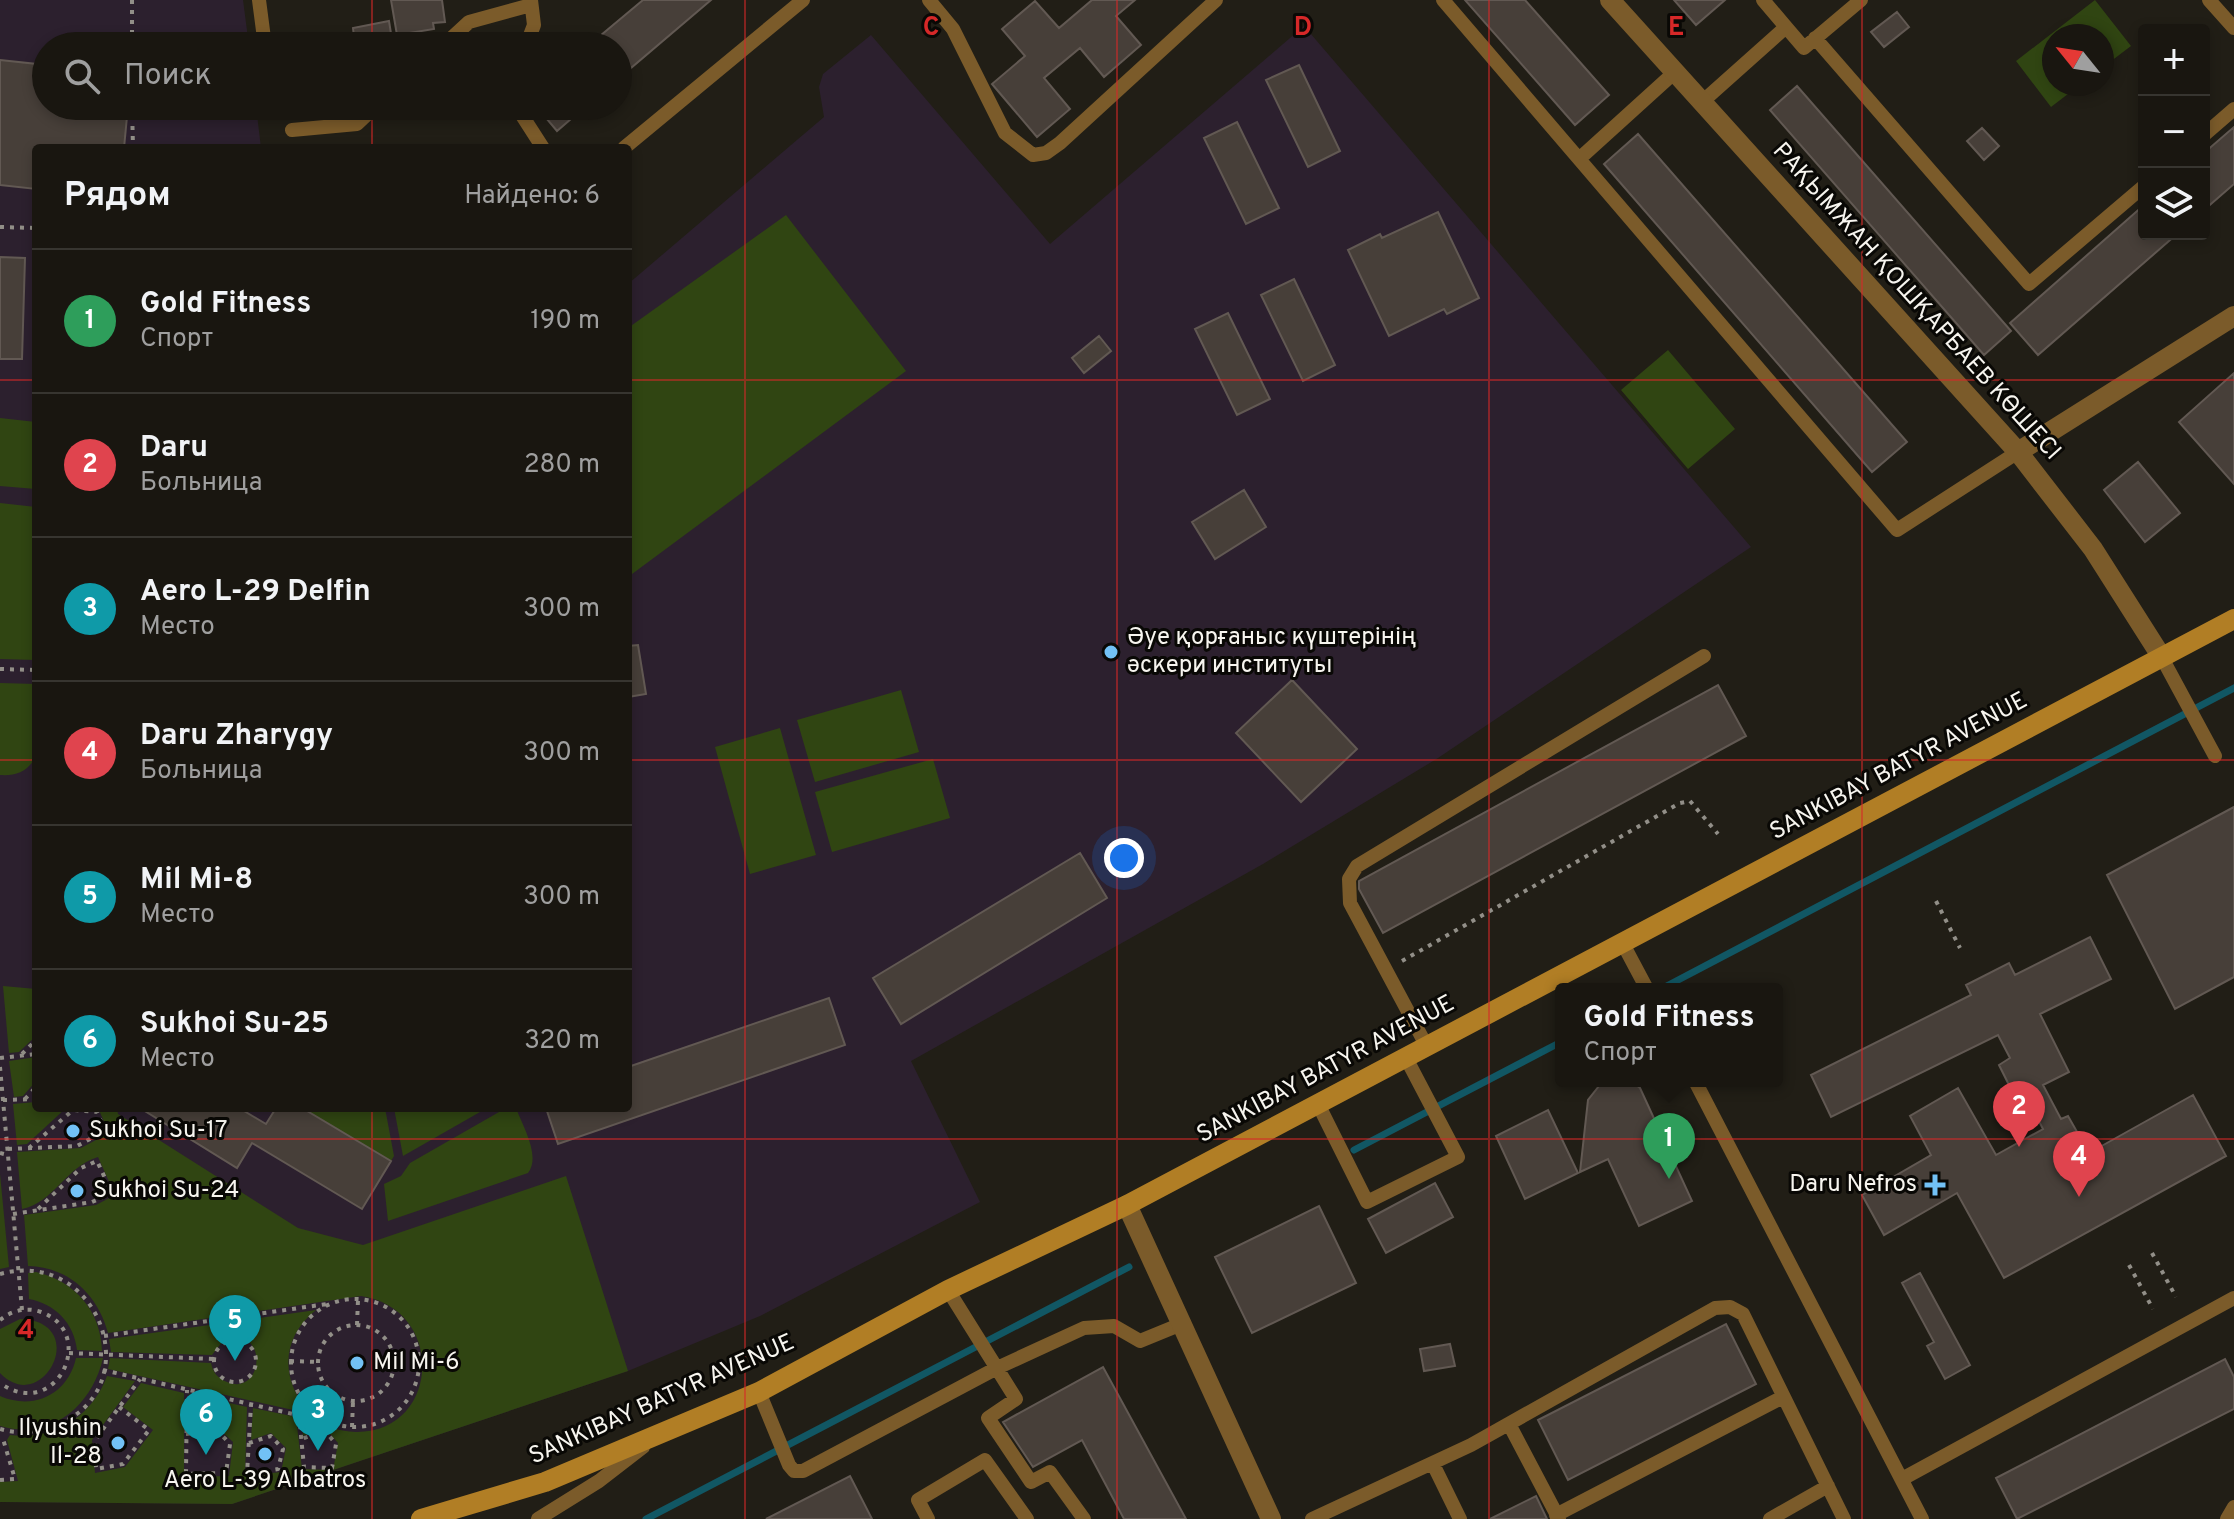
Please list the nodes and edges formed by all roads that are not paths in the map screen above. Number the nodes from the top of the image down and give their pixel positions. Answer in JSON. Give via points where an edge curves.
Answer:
{"nodes":[{"id":1,"x":259,"y":0,"type":"edge"},
{"id":2,"x":803,"y":0,"type":"edge"},
{"id":3,"x":929,"y":0,"type":"edge"},
{"id":4,"x":1216,"y":0,"type":"edge"},
{"id":5,"x":1443,"y":0,"type":"edge"},
{"id":6,"x":1610,"y":0,"type":"edge"},
{"id":7,"x":1763,"y":0,"type":"edge"},
{"id":8,"x":1861,"y":0,"type":"edge"},
{"id":9,"x":2209,"y":0,"type":"edge"},
{"id":10,"x":531,"y":3,"type":"edge"},
{"id":11,"x":1786,"y":27,"type":"junction"},
{"id":12,"x":2234,"y":28,"type":"edge"},
{"id":13,"x":263,"y":32,"type":"edge"},
{"id":14,"x":458,"y":32,"type":"edge"},
{"id":15,"x":531,"y":32,"type":"edge"},
{"id":16,"x":1815,"y":38,"type":"junction"},
{"id":17,"x":1675,"y":72,"type":"junction"},
{"id":18,"x":1702,"y":102,"type":"junction"},
{"id":19,"x":2234,"y":109,"type":"edge"},
{"id":20,"x":361,"y":120,"type":"edge"},
{"id":21,"x":525,"y":120,"type":"edge"},
{"id":22,"x":292,"y":130,"type":"dead end"},
{"id":23,"x":2210,"y":130,"type":"edge"},
{"id":24,"x":540,"y":144,"type":"edge"},
{"id":25,"x":629,"y":144,"type":"edge"},
{"id":26,"x":1579,"y":159,"type":"junction"},
{"id":27,"x":2138,"y":191,"type":"edge"},
{"id":28,"x":2234,"y":316,"type":"edge"},
{"id":29,"x":2018,"y":452,"type":"junction"},
{"id":30,"x":2234,"y":619,"type":"edge"},
{"id":31,"x":1704,"y":656,"type":"dead end"},
{"id":32,"x":2161,"y":656,"type":"junction"},
{"id":33,"x":2215,"y":756,"type":"dead end"},
{"id":34,"x":1622,"y":942,"type":"junction"},
{"id":35,"x":1644,"y":983,"type":"edge"},
{"id":36,"x":1426,"y":1045,"type":"junction"},
{"id":37,"x":1405,"y":1056,"type":"junction"},
{"id":38,"x":1698,"y":1087,"type":"edge"},
{"id":39,"x":1318,"y":1104,"type":"junction"},
{"id":40,"x":1127,"y":1205,"type":"junction"},
{"id":41,"x":948,"y":1290,"type":"junction"},
{"id":42,"x":2234,"y":1298,"type":"edge"},
{"id":43,"x":1184,"y":1323,"type":"junction"},
{"id":44,"x":997,"y":1368,"type":"junction"},
{"id":45,"x":759,"y":1392,"type":"junction"},
{"id":46,"x":1783,"y":1397,"type":"junction"},
{"id":47,"x":1509,"y":1424,"type":"junction"},
{"id":48,"x":659,"y":1434,"type":"junction"},
{"id":49,"x":1433,"y":1464,"type":"junction"},
{"id":50,"x":1902,"y":1479,"type":"junction"},
{"id":51,"x":1828,"y":1486,"type":"junction"},
{"id":52,"x":2234,"y":1507,"type":"edge"},
{"id":53,"x":449,"y":1514,"type":"edge"},
{"id":54,"x":1558,"y":1517,"type":"edge"},
{"id":55,"x":421,"y":1519,"type":"edge"},
{"id":56,"x":538,"y":1519,"type":"edge"},
{"id":57,"x":928,"y":1519,"type":"edge"},
{"id":58,"x":1027,"y":1519,"type":"edge"},
{"id":59,"x":1084,"y":1519,"type":"edge"},
{"id":60,"x":1271,"y":1519,"type":"edge"},
{"id":61,"x":1312,"y":1519,"type":"edge"},
{"id":62,"x":1460,"y":1519,"type":"edge"},
{"id":63,"x":1770,"y":1519,"type":"edge"},
{"id":64,"x":1844,"y":1519,"type":"edge"},
{"id":65,"x":1922,"y":1519,"type":"edge"},
{"id":66,"x":2227,"y":1519,"type":"edge"}],
"edges":[{"from":1,"to":13,"type":"lane"},
{"from":2,"to":25,"type":"lane"},
{"from":3,"to":4,"type":"lane","via":[[953,29],[1005,133],[1033,155],[1060,143]]},
{"from":5,"to":26,"type":"lane"},
{"from":6,"to":17,"type":"street","name":"РАҚЫМЖАН ҚОШҚАРБАЕВ КӨШЕСІ"},
{"from":7,"to":11,"type":"lane"},
{"from":8,"to":16,"type":"lane"},
{"from":9,"to":12,"type":"lane"},
{"from":10,"to":14,"type":"lane","via":[[469,22]]},
{"from":10,"to":15,"type":"lane"},
{"from":11,"to":16,"type":"lane","via":[[1804,48]]},
{"from":11,"to":18,"type":"lane"},
{"from":16,"to":27,"type":"lane","via":[[2029,284]]},
{"from":17,"to":18,"type":"street","name":"РАҚЫМЖАН ҚОШҚАРБАЕВ КӨШЕСІ"},
{"from":17,"to":26,"type":"lane"},
{"from":18,"to":29,"type":"street","name":"РАҚЫМЖАН ҚОШҚАРБАЕВ КӨШЕСІ"},
{"from":19,"to":23,"type":"lane"},
{"from":20,"to":22,"type":"lane"},
{"from":21,"to":24,"type":"lane"},
{"from":26,"to":29,"type":"lane","via":[[1897,530]]},
{"from":28,"to":29,"type":"street"},
{"from":29,"to":32,"type":"street","name":"РАҚЫМЖАН ҚОШҚАРБАЕВ КӨШЕСІ","via":[[2093,549]]},
{"from":30,"to":32,"type":"main road","name":"SANKIBAY BATYR AVENUE"},
{"from":31,"to":36,"type":"lane","via":[[1357,866],[1349,879],[1350,903]]},
{"from":32,"to":33,"type":"lane"},
{"from":32,"to":34,"type":"main road","name":"SANKIBAY BATYR AVENUE"},
{"from":34,"to":35,"type":"lane"},
{"from":34,"to":36,"type":"main road","name":"SANKIBAY BATYR AVENUE"},
{"from":36,"to":37,"type":"main road","name":"SANKIBAY BATYR AVENUE"},
{"from":37,"to":39,"type":"main road","name":"SANKIBAY BATYR AVENUE"},
{"from":37,"to":39,"type":"lane","via":[[1458,1157],[1367,1202]]},
{"from":38,"to":50,"type":"lane"},
{"from":39,"to":40,"type":"main road","name":"SANKIBAY BATYR AVENUE"},
{"from":40,"to":41,"type":"main road","name":"SANKIBAY BATYR AVENUE"},
{"from":40,"to":43,"type":"street"},
{"from":41,"to":44,"type":"lane"},
{"from":41,"to":45,"type":"main road","name":"SANKIBAY BATYR AVENUE"},
{"from":42,"to":50,"type":"lane"},
{"from":43,"to":44,"type":"lane","via":[[1140,1341],[1114,1326],[1084,1328]]},
{"from":43,"to":60,"type":"street"},
{"from":44,"to":45,"type":"lane","via":[[803,1471],[794,1471],[786,1459]]},
{"from":44,"to":59,"type":"lane","via":[[1016,1399],[988,1418],[1031,1482],[1050,1472]]},
{"from":45,"to":48,"type":"main road","name":"SANKIBAY BATYR AVENUE"},
{"from":46,"to":47,"type":"lane","via":[[1743,1314],[1730,1307],[1715,1308]]},
{"from":46,"to":51,"type":"lane"},
{"from":46,"to":54,"type":"lane"},
{"from":47,"to":49,"type":"lane"},
{"from":47,"to":54,"type":"lane"},
{"from":48,"to":53,"type":"main road","name":"SANKIBAY BATYR AVENUE","via":[[545,1482]]},
{"from":48,"to":56,"type":"lane"},
{"from":49,"to":61,"type":"lane"},
{"from":49,"to":62,"type":"lane"},
{"from":50,"to":65,"type":"lane"},
{"from":51,"to":63,"type":"lane"},
{"from":51,"to":64,"type":"lane"},
{"from":52,"to":66,"type":"lane"},
{"from":53,"to":55,"type":"main road","name":"SANKIBAY BATYR AVENUE"},
{"from":57,"to":58,"type":"lane","via":[[918,1500],[985,1460]]}]}
